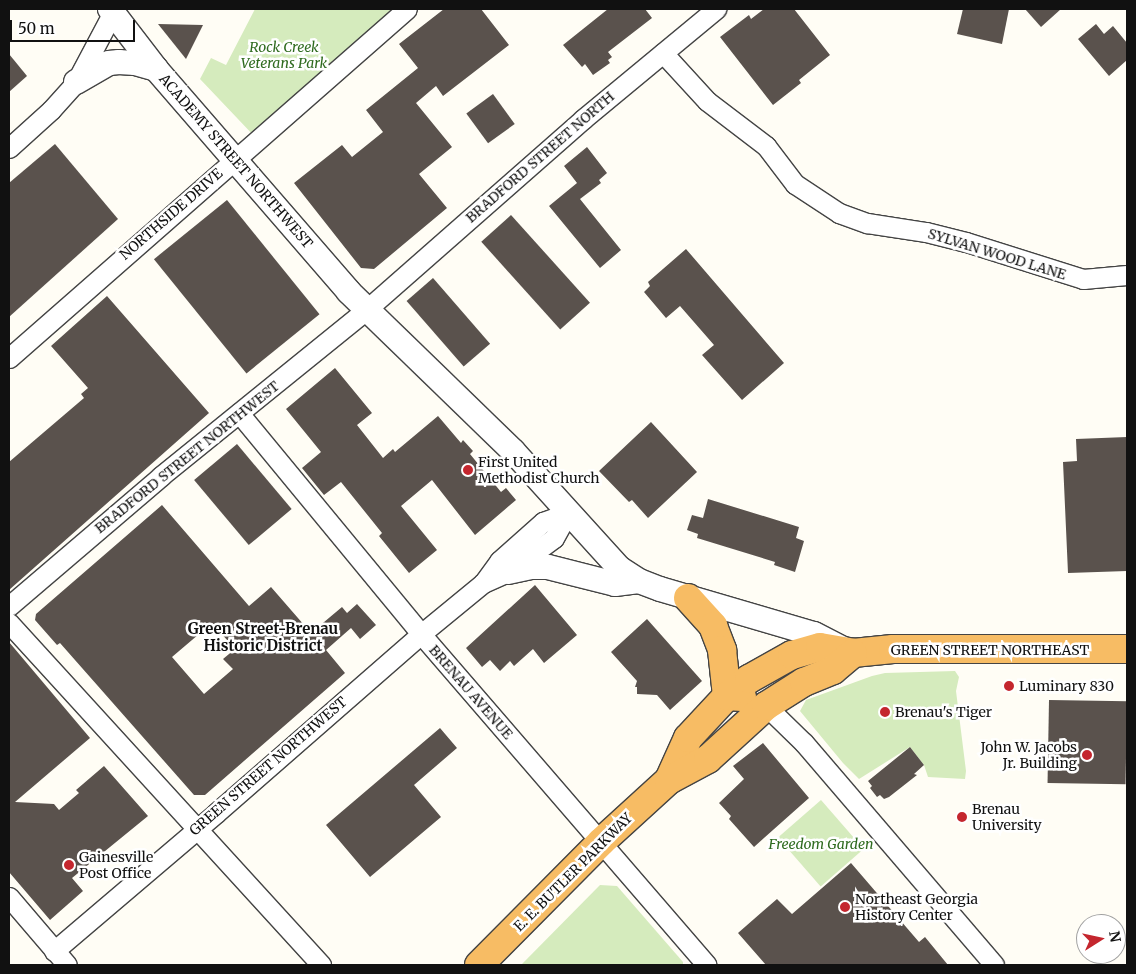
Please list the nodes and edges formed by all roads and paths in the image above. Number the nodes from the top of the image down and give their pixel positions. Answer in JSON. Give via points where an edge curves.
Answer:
{"nodes":[{"id":1,"x":407,"y":9,"type":"edge"},
{"id":2,"x":716,"y":9,"type":"edge"},
{"id":3,"x":113,"y":10,"type":"edge"},
{"id":4,"x":663,"y":52,"type":"junction"},
{"id":5,"x":156,"y":69,"type":"junction"},
{"id":6,"x":76,"y":82,"type":"junction"},
{"id":7,"x":9,"y":148,"type":"edge"},
{"id":8,"x":234,"y":159,"type":"junction"},
{"id":9,"x":1127,"y":275,"type":"edge"},
{"id":10,"x":367,"y":310,"type":"junction"},
{"id":11,"x":9,"y":358,"type":"edge"},
{"id":12,"x":239,"y":414,"type":"junction"},
{"id":13,"x":568,"y":513,"type":"junction"},
{"id":14,"x":508,"y":572,"type":"junction"},
{"id":15,"x":638,"y":581,"type":"junction"},
{"id":16,"x":483,"y":583,"type":"junction"},
{"id":17,"x":688,"y":598,"type":"junction"},
{"id":18,"x":9,"y":606,"type":"edge"},
{"id":19,"x":9,"y":623,"type":"edge"},
{"id":20,"x":421,"y":634,"type":"junction"},
{"id":21,"x":1127,"y":649,"type":"edge"},
{"id":22,"x":853,"y":653,"type":"junction"},
{"id":23,"x":727,"y":696,"type":"junction"},
{"id":24,"x":766,"y":706,"type":"junction"},
{"id":25,"x":669,"y":780,"type":"junction"},
{"id":26,"x":195,"y":829,"type":"junction"},
{"id":27,"x":602,"y":842,"type":"junction"},
{"id":28,"x":9,"y":897,"type":"edge"},
{"id":29,"x":54,"y":950,"type":"junction"},
{"id":30,"x":67,"y":965,"type":"edge"},
{"id":31,"x":321,"y":965,"type":"edge"},
{"id":32,"x":479,"y":965,"type":"edge"},
{"id":33,"x":708,"y":965,"type":"edge"},
{"id":34,"x":994,"y":965,"type":"edge"}],
"edges":[{"from":1,"to":8,"type":"street","name":"NORTHSIDE DRIVE"},
{"from":2,"to":4,"type":"street","name":"BRADFORD STREET NORTH"},
{"from":3,"to":5,"type":"street","name":"ACADEMY STREET NORTHWEST"},
{"from":3,"to":6,"type":"street"},
{"from":4,"to":9,"type":"street","name":"SYLVAN WOOD LANE","via":[[707,101],[766,146],[795,184],[838,213],[868,223],[966,242],[1083,279]]},
{"from":4,"to":10,"type":"street","name":"BRADFORD STREET NORTH"},
{"from":5,"to":6,"type":"street","via":[[135,63],[110,63]]},
{"from":5,"to":8,"type":"street","name":"ACADEMY STREET NORTHWEST"},
{"from":6,"to":7,"type":"street"},
{"from":8,"to":10,"type":"street","name":"ACADEMY STREET NORTHWEST"},
{"from":8,"to":11,"type":"street","name":"NORTHSIDE DRIVE"},
{"from":10,"to":12,"type":"street","name":"BRADFORD STREET NORTHWEST"},
{"from":10,"to":13,"type":"street","name":"ACADEMY STREET NORTHWEST","via":[[513,451]]},
{"from":12,"to":18,"type":"street","name":"BRADFORD STREET NORTHWEST"},
{"from":12,"to":20,"type":"street","name":"BRENAU AVENUE"},
{"from":13,"to":14,"type":"street","name":"GREEN STREET NORTHWEST","via":[[554,538]]},
{"from":13,"to":15,"type":"street","name":"ACADEMY STREET NORTHWEST","via":[[619,568]]},
{"from":13,"to":16,"type":"street","name":"GREEN STREET NORTHWEST","via":[[543,522],[499,561]]},
{"from":14,"to":15,"type":"street","via":[[548,567],[615,584]]},
{"from":14,"to":16,"type":"street","name":"GREEN STREET NORTHWEST"},
{"from":15,"to":17,"type":"street"},
{"from":16,"to":20,"type":"street","name":"GREEN STREET NORTHWEST"},
{"from":17,"to":22,"type":"street","via":[[814,634]]},
{"from":17,"to":23,"type":"highway","via":[[713,626],[722,650]]},
{"from":19,"to":26,"type":"street"},
{"from":20,"to":26,"type":"street","name":"GREEN STREET NORTHWEST"},
{"from":20,"to":27,"type":"street","name":"BRENAU AVENUE"},
{"from":21,"to":22,"type":"highway","name":"GREEN STREET NORTHEAST","via":[[893,649]]},
{"from":22,"to":23,"type":"highway","name":"E. E. BUTLER PARKWAY","via":[[820,647],[792,655],[749,678]]},
{"from":22,"to":24,"type":"highway","name":"E. E. BUTLER PARKWAY","via":[[833,670],[804,682]]},
{"from":23,"to":24,"type":"highway","via":[[756,700]]},
{"from":23,"to":25,"type":"highway","name":"E. E. BUTLER PARKWAY","via":[[688,738]]},
{"from":24,"to":25,"type":"highway","name":"E. E. BUTLER PARKWAY","via":[[708,759]]},
{"from":24,"to":34,"type":"street","via":[[804,743]]},
{"from":25,"to":27,"type":"highway","name":"E. E. BUTLER PARKWAY"},
{"from":26,"to":29,"type":"street","name":"GREEN STREET NORTHWEST"},
{"from":26,"to":31,"type":"street"},
{"from":27,"to":32,"type":"highway","name":"E. E. BUTLER PARKWAY"},
{"from":27,"to":33,"type":"street","name":"BRENAU AVENUE"},
{"from":28,"to":29,"type":"street"},
{"from":29,"to":30,"type":"street"}]}
